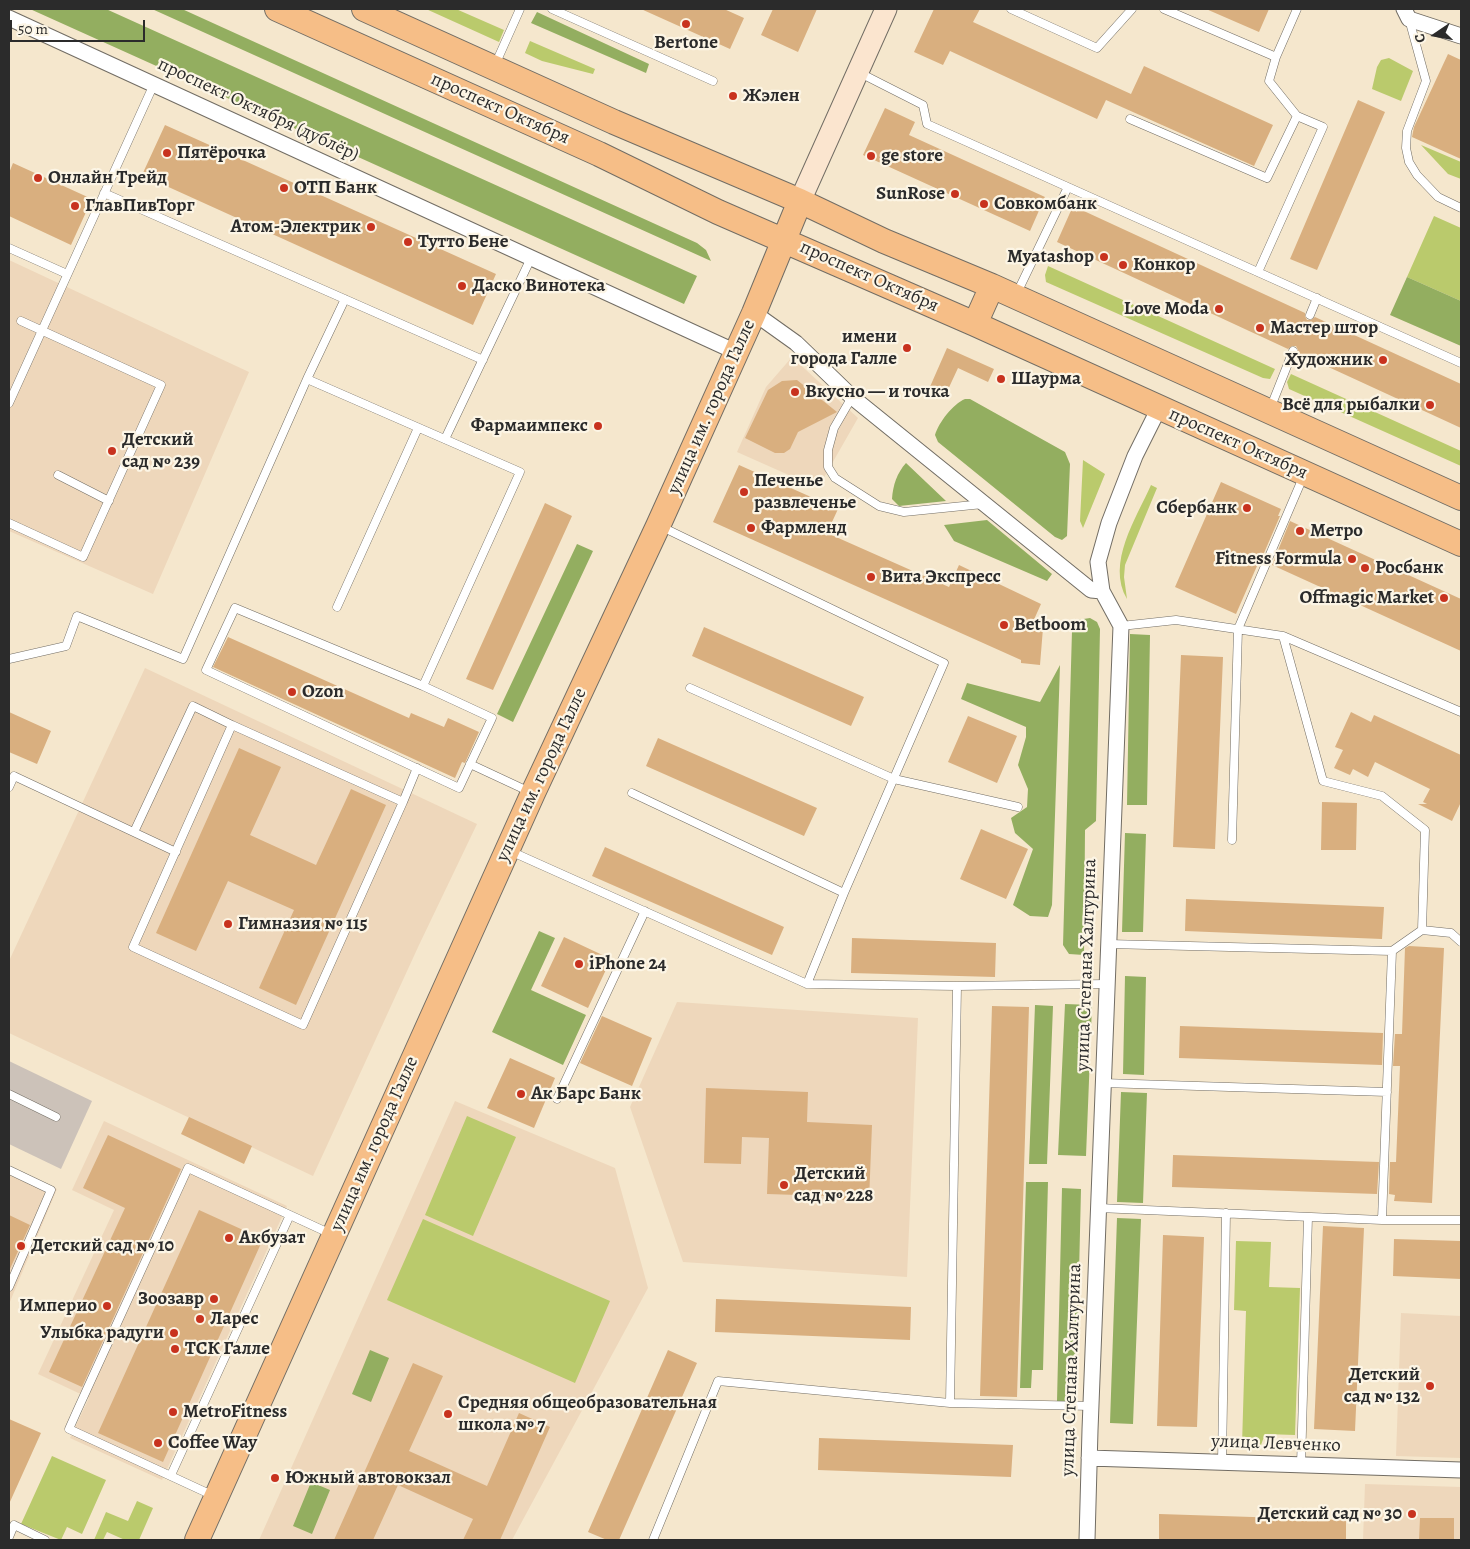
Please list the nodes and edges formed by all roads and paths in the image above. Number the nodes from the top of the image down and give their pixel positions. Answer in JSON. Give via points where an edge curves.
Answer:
{"nodes":[{"id":1,"x":277,"y":9,"type":"edge"},
{"id":2,"x":364,"y":9,"type":"edge"},
{"id":3,"x":520,"y":9,"type":"edge"},
{"id":4,"x":552,"y":9,"type":"edge"},
{"id":5,"x":886,"y":9,"type":"edge"},
{"id":6,"x":1011,"y":9,"type":"edge"},
{"id":7,"x":1132,"y":9,"type":"edge"},
{"id":8,"x":1164,"y":9,"type":"edge"},
{"id":9,"x":1297,"y":9,"type":"edge"},
{"id":10,"x":1407,"y":14,"type":"edge"},
{"id":11,"x":9,"y":18,"type":"edge"},
{"id":12,"x":1461,"y":36,"type":"edge"},
{"id":13,"x":1276,"y":58,"type":"junction"},
{"id":14,"x":494,"y":67,"type":"junction"},
{"id":15,"x":858,"y":72,"type":"junction"},
{"id":16,"x":714,"y":81,"type":"dead end"},
{"id":17,"x":154,"y":84,"type":"junction"},
{"id":18,"x":1297,"y":116,"type":"junction"},
{"id":19,"x":1130,"y":119,"type":"dead end"},
{"id":20,"x":614,"y":122,"type":"junction"},
{"id":21,"x":600,"y":154,"type":"junction"},
{"id":22,"x":1068,"y":187,"type":"junction"},
{"id":23,"x":104,"y":193,"type":"junction"},
{"id":24,"x":800,"y":201,"type":"junction"},
{"id":25,"x":1461,"y":208,"type":"edge"},
{"id":26,"x":783,"y":240,"type":"junction"},
{"id":27,"x":9,"y":248,"type":"edge"},
{"id":28,"x":531,"y":258,"type":"junction"},
{"id":29,"x":1258,"y":272,"type":"junction"},
{"id":30,"x":67,"y":274,"type":"junction"},
{"id":31,"x":992,"y":286,"type":"junction"},
{"id":32,"x":1015,"y":296,"type":"junction"},
{"id":33,"x":1317,"y":298,"type":"junction"},
{"id":34,"x":345,"y":299,"type":"junction"},
{"id":35,"x":754,"y":313,"type":"junction"},
{"id":36,"x":1310,"y":315,"type":"dead end"},
{"id":37,"x":21,"y":321,"type":"dead end"},
{"id":38,"x":975,"y":324,"type":"junction"},
{"id":39,"x":42,"y":331,"type":"junction"},
{"id":40,"x":1293,"y":351,"type":"dead end"},
{"id":41,"x":736,"y":352,"type":"junction"},
{"id":42,"x":483,"y":360,"type":"junction"},
{"id":43,"x":1461,"y":363,"type":"edge"},
{"id":44,"x":307,"y":379,"type":"junction"},
{"id":45,"x":852,"y":397,"type":"junction"},
{"id":46,"x":9,"y":403,"type":"edge"},
{"id":47,"x":1159,"y":408,"type":"junction"},
{"id":48,"x":1268,"y":412,"type":"junction"},
{"id":49,"x":418,"y":428,"type":"junction"},
{"id":50,"x":445,"y":439,"type":"junction"},
{"id":51,"x":1304,"y":474,"type":"junction"},
{"id":52,"x":58,"y":475,"type":"dead end"},
{"id":53,"x":1461,"y":498,"type":"edge"},
{"id":54,"x":109,"y":501,"type":"junction"},
{"id":55,"x":985,"y":504,"type":"junction"},
{"id":56,"x":9,"y":523,"type":"edge"},
{"id":57,"x":658,"y":526,"type":"junction"},
{"id":58,"x":1461,"y":544,"type":"edge"},
{"id":59,"x":1102,"y":592,"type":"junction"},
{"id":60,"x":337,"y":607,"type":"dead end"},
{"id":61,"x":1121,"y":626,"type":"junction"},
{"id":62,"x":1238,"y":629,"type":"junction"},
{"id":63,"x":1283,"y":636,"type":"junction"},
{"id":64,"x":9,"y":658,"type":"edge"},
{"id":65,"x":423,"y":686,"type":"junction"},
{"id":66,"x":690,"y":688,"type":"dead end"},
{"id":67,"x":1461,"y":712,"type":"edge"},
{"id":68,"x":232,"y":725,"type":"junction"},
{"id":69,"x":470,"y":764,"type":"junction"},
{"id":70,"x":417,"y":768,"type":"junction"},
{"id":71,"x":894,"y":779,"type":"junction"},
{"id":72,"x":9,"y":787,"type":"edge"},
{"id":73,"x":533,"y":793,"type":"junction"},
{"id":74,"x":632,"y":794,"type":"dead end"},
{"id":75,"x":403,"y":802,"type":"junction"},
{"id":76,"x":1018,"y":807,"type":"dead end"},
{"id":77,"x":134,"y":832,"type":"junction"},
{"id":78,"x":1232,"y":840,"type":"dead end"},
{"id":79,"x":508,"y":850,"type":"junction"},
{"id":80,"x":176,"y":852,"type":"junction"},
{"id":81,"x":844,"y":893,"type":"junction"},
{"id":82,"x":645,"y":911,"type":"junction"},
{"id":83,"x":1422,"y":930,"type":"junction"},
{"id":84,"x":1461,"y":942,"type":"edge"},
{"id":85,"x":1108,"y":944,"type":"junction"},
{"id":86,"x":1392,"y":951,"type":"junction"},
{"id":87,"x":807,"y":984,"type":"junction"},
{"id":88,"x":1107,"y":984,"type":"junction"},
{"id":89,"x":958,"y":986,"type":"junction"},
{"id":90,"x":1103,"y":1083,"type":"junction"},
{"id":91,"x":1386,"y":1092,"type":"junction"},
{"id":92,"x":9,"y":1094,"type":"edge"},
{"id":93,"x":557,"y":1099,"type":"dead end"},
{"id":94,"x":56,"y":1117,"type":"dead end"},
{"id":95,"x":9,"y":1170,"type":"edge"},
{"id":96,"x":1098,"y":1208,"type":"junction"},
{"id":97,"x":1226,"y":1213,"type":"junction"},
{"id":98,"x":290,"y":1215,"type":"junction"},
{"id":99,"x":1308,"y":1217,"type":"junction"},
{"id":100,"x":1382,"y":1220,"type":"junction"},
{"id":101,"x":1461,"y":1220,"type":"edge"},
{"id":102,"x":334,"y":1236,"type":"junction"},
{"id":103,"x":9,"y":1287,"type":"edge"},
{"id":104,"x":950,"y":1404,"type":"junction"},
{"id":105,"x":1091,"y":1406,"type":"junction"},
{"id":106,"x":1089,"y":1458,"type":"junction"},
{"id":107,"x":1222,"y":1462,"type":"junction"},
{"id":108,"x":1301,"y":1465,"type":"junction"},
{"id":109,"x":1461,"y":1470,"type":"edge"},
{"id":110,"x":171,"y":1475,"type":"junction"},
{"id":111,"x":216,"y":1496,"type":"junction"},
{"id":112,"x":9,"y":1537,"type":"edge"},
{"id":113,"x":45,"y":1540,"type":"edge"},
{"id":114,"x":197,"y":1540,"type":"edge"},
{"id":115,"x":653,"y":1540,"type":"edge"},
{"id":116,"x":1087,"y":1540,"type":"edge"}],
"edges":[{"from":1,"to":21,"type":"main road","name":"проспект Октября"},
{"from":2,"to":14,"type":"main road","name":"проспект Октября"},
{"from":3,"to":14,"type":"lane"},
{"from":4,"to":16,"type":"lane"},
{"from":5,"to":15,"type":"main road","name":"улица им. города Галле"},
{"from":6,"to":7,"type":"lane","via":[[1097,48]]},
{"from":8,"to":13,"type":"lane"},
{"from":9,"to":13,"type":"lane"},
{"from":10,"to":12,"type":"street"},
{"from":10,"to":25,"type":"lane","via":[[1426,81],[1407,131],[1409,162],[1438,197]]},
{"from":11,"to":17,"type":"street","name":"проспект Октября (дублёр)"},
{"from":13,"to":18,"type":"lane","via":[[1269,81]]},
{"from":14,"to":20,"type":"main road","name":"проспект Октября"},
{"from":15,"to":22,"type":"lane","via":[[923,105],[927,124]]},
{"from":15,"to":24,"type":"main road","name":"улица им. города Галле"},
{"from":17,"to":23,"type":"lane"},
{"from":17,"to":28,"type":"street","name":"проспект Октября (дублёр)"},
{"from":18,"to":19,"type":"lane","via":[[1267,178]]},
{"from":18,"to":29,"type":"lane","via":[[1323,126]]},
{"from":20,"to":21,"type":"main road"},
{"from":20,"to":24,"type":"main road","name":"проспект Октября"},
{"from":21,"to":26,"type":"main road","name":"проспект Октября"},
{"from":22,"to":29,"type":"lane"},
{"from":22,"to":32,"type":"lane"},
{"from":23,"to":30,"type":"lane"},
{"from":23,"to":34,"type":"lane"},
{"from":24,"to":26,"type":"main road","name":"улица им. города Галле"},
{"from":24,"to":31,"type":"main road","name":"проспект Октября","via":[[884,241]]},
{"from":26,"to":35,"type":"main road","name":"улица им. города Галле"},
{"from":26,"to":38,"type":"main road","name":"проспект Октября"},
{"from":27,"to":30,"type":"lane"},
{"from":28,"to":41,"type":"street","name":"проспект Октября (дублёр)"},
{"from":28,"to":42,"type":"lane"},
{"from":29,"to":33,"type":"lane"},
{"from":30,"to":39,"type":"lane"},
{"from":31,"to":32,"type":"main road","name":"проспект Октября"},
{"from":31,"to":38,"type":"main road"},
{"from":32,"to":48,"type":"main road","name":"проспект Октября"},
{"from":33,"to":36,"type":"lane"},
{"from":33,"to":43,"type":"lane"},
{"from":34,"to":42,"type":"lane"},
{"from":34,"to":44,"type":"lane"},
{"from":35,"to":41,"type":"main road","name":"улица им. города Галле"},
{"from":35,"to":45,"type":"street","via":[[796,343]]},
{"from":37,"to":39,"type":"lane"},
{"from":38,"to":47,"type":"main road","name":"проспект Октября"},
{"from":39,"to":46,"type":"lane"},
{"from":39,"to":54,"type":"lane","via":[[161,385]]},
{"from":40,"to":48,"type":"lane"},
{"from":41,"to":57,"type":"main road","name":"улица им. города Галле"},
{"from":42,"to":50,"type":"lane"},
{"from":44,"to":49,"type":"lane"},
{"from":44,"to":64,"type":"lane","via":[[183,659],[77,616],[66,646]]},
{"from":45,"to":55,"type":"street"},
{"from":45,"to":55,"type":"lane","via":[[834,428],[828,450],[828,467],[835,478],[879,506],[904,512]]},
{"from":47,"to":51,"type":"main road","name":"проспект Октября"},
{"from":47,"to":59,"type":"street","via":[[1135,456],[1102,542],[1098,562]]},
{"from":48,"to":53,"type":"main road","name":"проспект Октября"},
{"from":49,"to":50,"type":"lane"},
{"from":49,"to":60,"type":"lane"},
{"from":50,"to":65,"type":"lane","via":[[520,472]]},
{"from":51,"to":58,"type":"main road","name":"проспект Октября"},
{"from":51,"to":62,"type":"lane"},
{"from":52,"to":54,"type":"lane"},
{"from":54,"to":56,"type":"lane","via":[[83,557]]},
{"from":55,"to":59,"type":"street","via":[[1091,590]]},
{"from":57,"to":71,"type":"lane","via":[[944,663]]},
{"from":57,"to":73,"type":"main road","name":"улица им. города Галле"},
{"from":59,"to":61,"type":"street"},
{"from":61,"to":62,"type":"lane","via":[[1176,620]]},
{"from":61,"to":85,"type":"street","name":"улица Степана Халтурина"},
{"from":62,"to":63,"type":"lane"},
{"from":62,"to":78,"type":"lane"},
{"from":63,"to":67,"type":"lane"},
{"from":63,"to":83,"type":"lane","via":[[1323,781],[1382,796],[1425,830]]},
{"from":65,"to":69,"type":"lane","via":[[492,718]]},
{"from":65,"to":70,"type":"lane","via":[[234,608],[206,670]]},
{"from":66,"to":71,"type":"lane"},
{"from":68,"to":75,"type":"lane"},
{"from":68,"to":77,"type":"lane","via":[[193,706]]},
{"from":68,"to":80,"type":"lane"},
{"from":69,"to":70,"type":"lane","via":[[459,788]]},
{"from":69,"to":73,"type":"lane"},
{"from":70,"to":75,"type":"lane"},
{"from":71,"to":76,"type":"lane"},
{"from":71,"to":81,"type":"lane"},
{"from":72,"to":77,"type":"lane","via":[[14,776]]},
{"from":73,"to":79,"type":"main road","name":"улица им. города Галле"},
{"from":74,"to":81,"type":"lane"},
{"from":75,"to":80,"type":"lane","via":[[303,1025],[133,947]]},
{"from":77,"to":80,"type":"lane"},
{"from":79,"to":82,"type":"lane"},
{"from":79,"to":102,"type":"main road","name":"улица им. города Галле"},
{"from":81,"to":87,"type":"lane"},
{"from":82,"to":87,"type":"lane"},
{"from":82,"to":93,"type":"lane"},
{"from":83,"to":84,"type":"lane","via":[[1451,933]]},
{"from":83,"to":86,"type":"lane"},
{"from":85,"to":86,"type":"lane"},
{"from":85,"to":88,"type":"street","name":"улица Степана Халтурина"},
{"from":86,"to":91,"type":"lane"},
{"from":87,"to":89,"type":"lane"},
{"from":88,"to":89,"type":"lane"},
{"from":88,"to":90,"type":"street","name":"улица Степана Халтурина"},
{"from":89,"to":104,"type":"lane"},
{"from":90,"to":91,"type":"lane"},
{"from":90,"to":96,"type":"street","name":"улица Степана Халтурина"},
{"from":91,"to":100,"type":"lane"},
{"from":92,"to":94,"type":"lane"},
{"from":95,"to":103,"type":"lane","via":[[51,1190]]},
{"from":96,"to":97,"type":"lane"},
{"from":96,"to":105,"type":"street","name":"улица Степана Халтурина"},
{"from":97,"to":99,"type":"lane"},
{"from":97,"to":107,"type":"lane"},
{"from":98,"to":102,"type":"lane"},
{"from":98,"to":110,"type":"lane"},
{"from":98,"to":110,"type":"lane","via":[[188,1168],[76,1410],[69,1429]]},
{"from":99,"to":100,"type":"lane"},
{"from":99,"to":108,"type":"lane"},
{"from":100,"to":101,"type":"lane"},
{"from":102,"to":111,"type":"main road","name":"улица им. города Галле"},
{"from":104,"to":105,"type":"lane"},
{"from":104,"to":115,"type":"lane","via":[[718,1381]]},
{"from":105,"to":106,"type":"street","name":"улица Степана Халтурина"},
{"from":106,"to":107,"type":"street","name":"улица Левченко"},
{"from":106,"to":116,"type":"street","name":"улица Степана Халтурина"},
{"from":107,"to":108,"type":"street","name":"улица Левченко"},
{"from":108,"to":109,"type":"street","name":"улица Левченко"},
{"from":110,"to":111,"type":"lane"},
{"from":111,"to":114,"type":"main road","name":"улица им. города Галле"},
{"from":112,"to":113,"type":"lane","via":[[14,1526]]}]}
